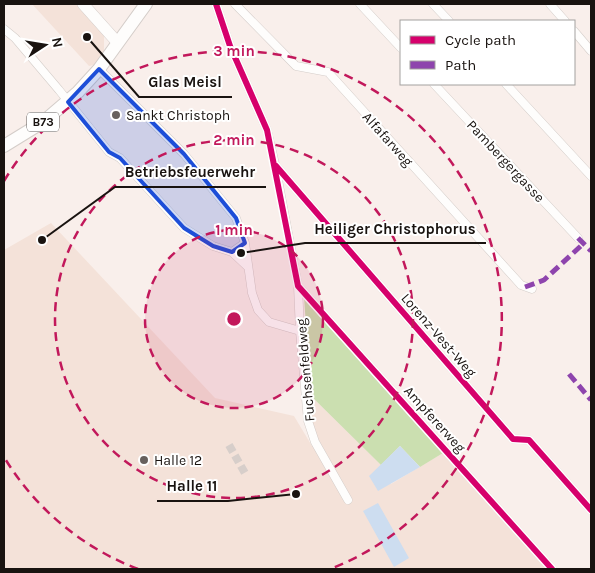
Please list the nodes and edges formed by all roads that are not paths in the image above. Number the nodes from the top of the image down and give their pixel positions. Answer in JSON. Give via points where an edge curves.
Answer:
{"nodes":[{"id":1,"x":83,"y":4,"type":"edge"},
{"id":2,"x":146,"y":4,"type":"edge"},
{"id":3,"x":216,"y":4,"type":"edge"},
{"id":4,"x":235,"y":4,"type":"edge"},
{"id":5,"x":360,"y":4,"type":"edge"},
{"id":6,"x":433,"y":4,"type":"edge"},
{"id":7,"x":550,"y":4,"type":"edge"},
{"id":8,"x":448,"y":20,"type":"edge"},
{"id":9,"x":564,"y":20,"type":"edge"},
{"id":10,"x":4,"y":29,"type":"edge"},
{"id":11,"x":575,"y":32,"type":"edge"},
{"id":12,"x":117,"y":42,"type":"junction"},
{"id":13,"x":400,"y":47,"type":"edge"},
{"id":14,"x":591,"y":51,"type":"edge"},
{"id":15,"x":99,"y":69,"type":"junction"},
{"id":16,"x":435,"y":85,"type":"edge"},
{"id":17,"x":507,"y":85,"type":"edge"},
{"id":18,"x":68,"y":102,"type":"junction"},
{"id":19,"x":4,"y":146,"type":"edge"},
{"id":20,"x":275,"y":164,"type":"junction"},
{"id":21,"x":591,"y":176,"type":"edge"},
{"id":22,"x":578,"y":238,"type":"dead end"},
{"id":23,"x":245,"y":243,"type":"junction"},
{"id":24,"x":232,"y":252,"type":"junction"},
{"id":25,"x":248,"y":267,"type":"junction"},
{"id":26,"x":298,"y":286,"type":"junction"},
{"id":27,"x":532,"y":289,"type":"dead end"},
{"id":28,"x":300,"y":331,"type":"junction"},
{"id":29,"x":348,"y":500,"type":"dead end"},
{"id":30,"x":591,"y":510,"type":"edge"},
{"id":31,"x":552,"y":569,"type":"edge"}],
"edges":[{"from":1,"to":12,"type":"street"},
{"from":2,"to":12,"type":"main road","number":"B73"},
{"from":3,"to":20,"type":"street","name":"Fuchsenfeldweg","via":[[230,46],[267,130]]},
{"from":4,"to":27,"type":"street","name":"Alfafarweg","via":[[296,66],[328,72],[522,285]]},
{"from":5,"to":13,"type":"street"},
{"from":6,"to":8,"type":"street"},
{"from":7,"to":9,"type":"street"},
{"from":10,"to":18,"type":"street"},
{"from":11,"to":14,"type":"street"},
{"from":12,"to":15,"type":"main road","number":"B73"},
{"from":15,"to":18,"type":"main road","number":"B73"},
{"from":15,"to":23,"type":"street","via":[[184,154],[236,218]]},
{"from":16,"to":22,"type":"street","name":"Pambergergasse"},
{"from":17,"to":21,"type":"street"},
{"from":18,"to":19,"type":"main road","number":"B73"},
{"from":18,"to":24,"type":"street","via":[[109,152],[120,158],[184,228],[213,246]]},
{"from":20,"to":26,"type":"street","name":"Fuchsenfeldweg"},
{"from":20,"to":30,"type":"street","name":"Lorenz-Vest-Weg","via":[[513,439],[529,440]]},
{"from":23,"to":24,"type":"street"},
{"from":23,"to":25,"type":"street"},
{"from":24,"to":25,"type":"street"},
{"from":25,"to":28,"type":"street","via":[[258,310],[269,322]]},
{"from":26,"to":28,"type":"street","name":"Fuchsenfeldweg"},
{"from":26,"to":31,"type":"street","name":"Ampfererweg"},
{"from":28,"to":29,"type":"street","name":"Fuchsenfeldweg","via":[[308,421],[315,442]]}]}
